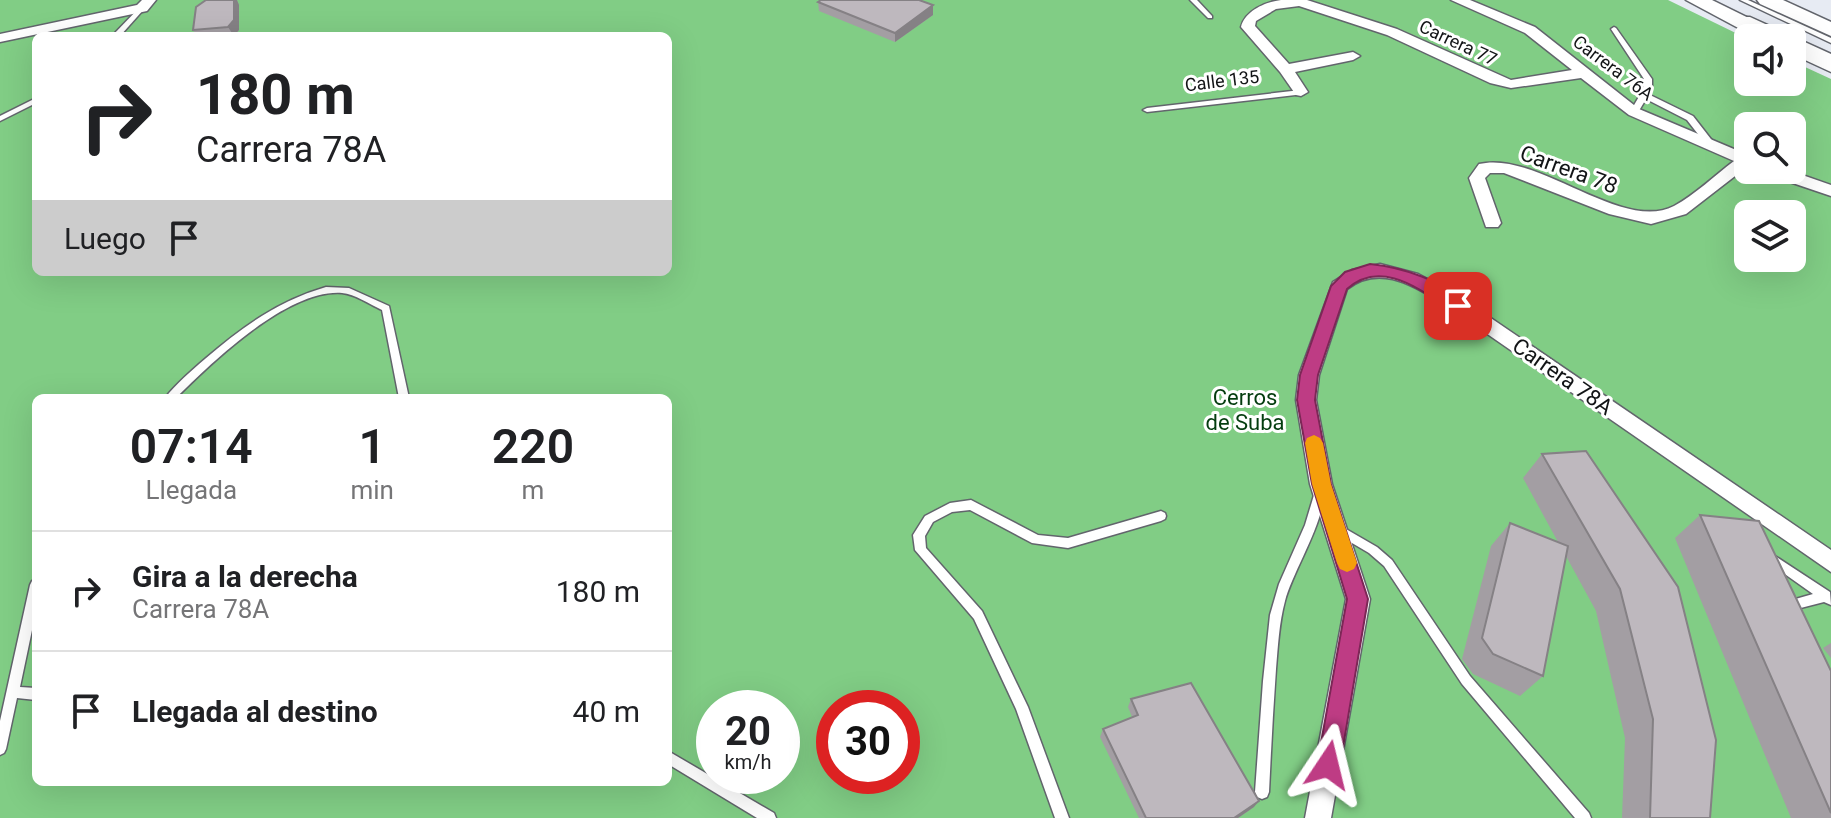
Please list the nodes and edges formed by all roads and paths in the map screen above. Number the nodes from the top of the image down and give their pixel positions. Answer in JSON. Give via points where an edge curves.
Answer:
{"nodes":[{"id":1,"x":1193,"y":0,"type":"edge"},
{"id":2,"x":1458,"y":0,"type":"edge"},
{"id":3,"x":1696,"y":0,"type":"edge"},
{"id":4,"x":1710,"y":0,"type":"edge"},
{"id":5,"x":1743,"y":0,"type":"edge"},
{"id":6,"x":1767,"y":0,"type":"edge"},
{"id":7,"x":1300,"y":2,"type":"edge"},
{"id":8,"x":146,"y":4,"type":"edge"},
{"id":9,"x":1486,"y":5,"type":"edge"},
{"id":10,"x":1210,"y":17,"type":"dead end"},
{"id":11,"x":1745,"y":24,"type":"edge"},
{"id":12,"x":1761,"y":24,"type":"edge"},
{"id":13,"x":1614,"y":29,"type":"dead end"},
{"id":14,"x":1831,"y":30,"type":"edge"},
{"id":15,"x":120,"y":32,"type":"edge"},
{"id":16,"x":0,"y":38,"type":"edge"},
{"id":17,"x":1831,"y":41,"type":"edge"},
{"id":18,"x":1806,"y":45,"type":"edge"},
{"id":19,"x":1806,"y":53,"type":"edge"},
{"id":20,"x":1353,"y":56,"type":"dead end"},
{"id":21,"x":1831,"y":57,"type":"edge"},
{"id":22,"x":1831,"y":65,"type":"edge"},
{"id":23,"x":1286,"y":69,"type":"junction"},
{"id":24,"x":1582,"y":73,"type":"junction"},
{"id":25,"x":1301,"y":92,"type":"joint"},
{"id":26,"x":1644,"y":95,"type":"junction"},
{"id":27,"x":32,"y":102,"type":"edge"},
{"id":28,"x":1147,"y":110,"type":"dead end"},
{"id":29,"x":1634,"y":112,"type":"junction"},
{"id":30,"x":0,"y":119,"type":"edge"},
{"id":31,"x":1713,"y":147,"type":"junction"},
{"id":32,"x":1734,"y":156,"type":"edge"},
{"id":33,"x":1734,"y":170,"type":"edge"},
{"id":34,"x":1806,"y":182,"type":"edge"},
{"id":35,"x":1831,"y":191,"type":"edge"},
{"id":36,"x":1492,"y":223,"type":"dead end"},
{"id":37,"x":175,"y":394,"type":"edge"},
{"id":38,"x":403,"y":394,"type":"edge"},
{"id":39,"x":1321,"y":484,"type":"junction"},
{"id":40,"x":1161,"y":516,"type":"dead end"},
{"id":41,"x":1338,"y":529,"type":"junction"},
{"id":42,"x":1763,"y":554,"type":"edge"},
{"id":43,"x":1831,"y":562,"type":"edge"},
{"id":44,"x":1829,"y":598,"type":"edge"},
{"id":45,"x":32,"y":604,"type":"edge"},
{"id":46,"x":1781,"y":622,"type":"edge"},
{"id":47,"x":14,"y":692,"type":"junction"},
{"id":48,"x":32,"y":694,"type":"edge"},
{"id":49,"x":0,"y":749,"type":"edge"},
{"id":50,"x":672,"y":759,"type":"edge"},
{"id":51,"x":1262,"y":792,"type":"dead end"},
{"id":52,"x":769,"y":818,"type":"edge"},
{"id":53,"x":1062,"y":818,"type":"edge"},
{"id":54,"x":1318,"y":818,"type":"edge"},
{"id":55,"x":1584,"y":818,"type":"edge"}],
"edges":[{"from":1,"to":10,"type":"lane"},
{"from":2,"to":9,"type":"street","name":"Carrera 76A"},
{"from":3,"to":11,"type":"main road"},
{"from":4,"to":12,"type":"lane"},
{"from":5,"to":17,"type":"lane"},
{"from":6,"to":14,"type":"main road"},
{"from":7,"to":23,"type":"street","via":[[1273,5],[1250,19],[1248,27]]},
{"from":7,"to":24,"type":"street","name":"Carrera 77","via":[[1392,32],[1495,80],[1511,84]]},
{"from":8,"to":15,"type":"lane"},
{"from":8,"to":16,"type":"street"},
{"from":9,"to":24,"type":"street","name":"Carrera 76A","via":[[1530,30]]},
{"from":13,"to":26,"type":"lane","via":[[1648,79]]},
{"from":18,"to":21,"type":"lane"},
{"from":19,"to":22,"type":"main road"},
{"from":20,"to":23,"type":"street"},
{"from":23,"to":25,"type":"street"},
{"from":24,"to":29,"type":"street","name":"Carrera 76A"},
{"from":25,"to":28,"type":"lane","name":"Calle 135"},
{"from":26,"to":29,"type":"lane"},
{"from":26,"to":31,"type":"lane","via":[[1690,118]]},
{"from":27,"to":30,"type":"lane"},
{"from":29,"to":31,"type":"street","name":"Carrera 76A"},
{"from":31,"to":32,"type":"street","name":"Carrera 76A"},
{"from":33,"to":36,"type":"street","name":"Carrera 78","via":[[1680,210],[1651,218],[1495,166],[1485,168],[1477,178]]},
{"from":34,"to":35,"type":"street"},
{"from":37,"to":38,"type":"lane","via":[[261,319],[297,298],[344,289],[386,308]]},
{"from":39,"to":41,"type":"street","name":"Carrera 78A"},
{"from":39,"to":43,"type":"street","name":"Carrera 78A","via":[[1306,400],[1309,375],[1339,286],[1370,270],[1393,272],[1417,280],[1499,332]]},
{"from":39,"to":51,"type":"lane","via":[[1316,514],[1287,576],[1276,615]]},
{"from":40,"to":53,"type":"lane","via":[[1068,543],[1036,540],[971,505],[929,519],[919,535],[921,550],[978,615],[1022,707]]},
{"from":41,"to":54,"type":"street","name":"Carrera 78A","via":[[1358,599]]},
{"from":41,"to":55,"type":"lane","via":[[1388,563],[1466,680]]},
{"from":42,"to":44,"type":"lane"},
{"from":44,"to":46,"type":"lane","via":[[1790,605],[1781,612]]},
{"from":45,"to":47,"type":"lane"},
{"from":47,"to":48,"type":"lane"},
{"from":47,"to":49,"type":"lane"},
{"from":50,"to":52,"type":"lane"}]}
